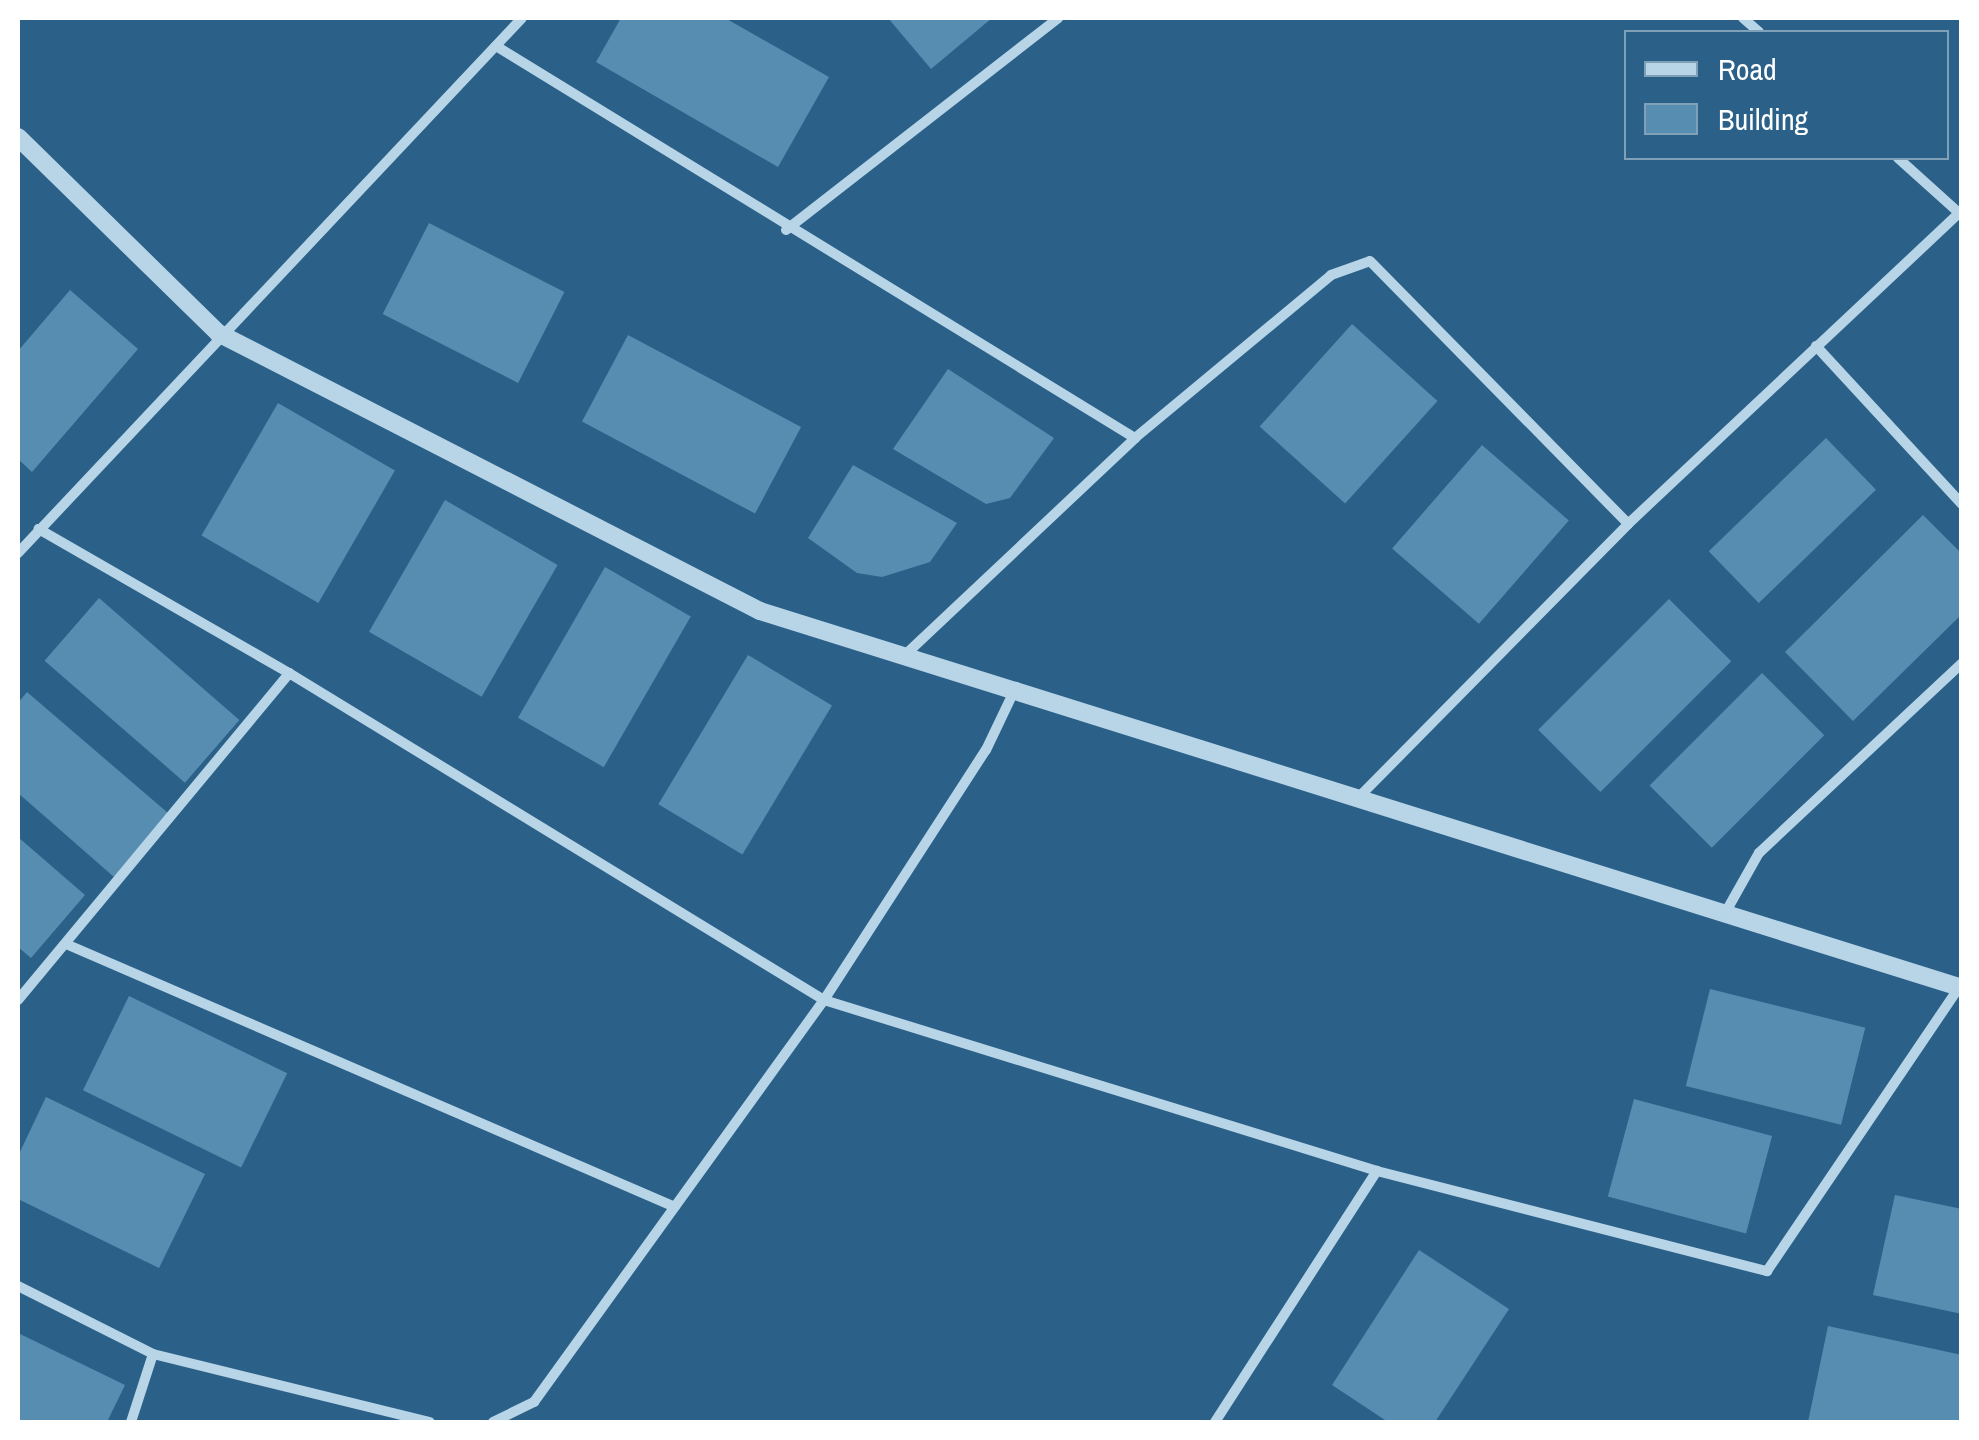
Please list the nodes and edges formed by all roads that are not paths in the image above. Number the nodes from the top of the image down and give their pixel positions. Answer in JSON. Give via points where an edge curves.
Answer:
{"nodes":[{"id":1,"x":522,"y":18,"type":"edge"},
{"id":2,"x":1058,"y":18,"type":"edge"},
{"id":3,"x":496,"y":46,"type":"junction"},
{"id":4,"x":18,"y":138,"type":"edge"},
{"id":5,"x":1900,"y":160,"type":"edge"},
{"id":6,"x":1960,"y":211,"type":"edge"},
{"id":7,"x":786,"y":230,"type":"junction"},
{"id":8,"x":218,"y":333,"type":"junction"},
{"id":9,"x":1816,"y":346,"type":"junction"},
{"id":10,"x":1135,"y":438,"type":"junction"},
{"id":11,"x":1962,"y":504,"type":"edge"},
{"id":12,"x":1628,"y":524,"type":"junction"},
{"id":13,"x":39,"y":529,"type":"junction"},
{"id":14,"x":18,"y":553,"type":"edge"},
{"id":15,"x":906,"y":655,"type":"junction"},
{"id":16,"x":1962,"y":663,"type":"edge"},
{"id":17,"x":289,"y":673,"type":"junction"},
{"id":18,"x":1016,"y":686,"type":"junction"},
{"id":19,"x":1355,"y":802,"type":"junction"},
{"id":20,"x":1724,"y":916,"type":"junction"},
{"id":21,"x":66,"y":944,"type":"junction"},
{"id":22,"x":1960,"y":988,"type":"edge"},
{"id":23,"x":18,"y":1000,"type":"edge"},
{"id":24,"x":824,"y":1000,"type":"junction"},
{"id":25,"x":1377,"y":1171,"type":"junction"},
{"id":26,"x":674,"y":1207,"type":"junction"},
{"id":27,"x":18,"y":1286,"type":"edge"},
{"id":28,"x":152,"y":1354,"type":"junction"},
{"id":29,"x":131,"y":1422,"type":"edge"},
{"id":30,"x":430,"y":1422,"type":"edge"},
{"id":31,"x":493,"y":1422,"type":"edge"},
{"id":32,"x":1215,"y":1422,"type":"edge"}],
"edges":[{"from":1,"to":3,"type":"street"},
{"from":2,"to":7,"type":"street"},
{"from":3,"to":7,"type":"street"},
{"from":3,"to":8,"type":"street"},
{"from":4,"to":8,"type":"street"},
{"from":5,"to":6,"type":"street"},
{"from":6,"to":9,"type":"street"},
{"from":7,"to":10,"type":"street"},
{"from":8,"to":13,"type":"street"},
{"from":8,"to":15,"type":"street","via":[[708,587],[816,633]]},
{"from":9,"to":11,"type":"street"},
{"from":9,"to":12,"type":"street"},
{"from":10,"to":12,"type":"street","via":[[1331,275],[1370,261]]},
{"from":10,"to":15,"type":"street"},
{"from":12,"to":19,"type":"street"},
{"from":13,"to":14,"type":"street"},
{"from":13,"to":17,"type":"street"},
{"from":15,"to":18,"type":"street"},
{"from":16,"to":20,"type":"street","via":[[1759,853]]},
{"from":17,"to":21,"type":"street"},
{"from":17,"to":24,"type":"street"},
{"from":18,"to":19,"type":"street"},
{"from":18,"to":24,"type":"street","via":[[986,750]]},
{"from":19,"to":20,"type":"street"},
{"from":20,"to":22,"type":"street"},
{"from":21,"to":23,"type":"street"},
{"from":21,"to":26,"type":"street"},
{"from":22,"to":25,"type":"street","via":[[1768,1270]]},
{"from":24,"to":25,"type":"street"},
{"from":24,"to":26,"type":"street"},
{"from":25,"to":32,"type":"street"},
{"from":26,"to":31,"type":"street","via":[[534,1402]]},
{"from":27,"to":28,"type":"street"},
{"from":28,"to":29,"type":"street"},
{"from":28,"to":30,"type":"street"}]}
